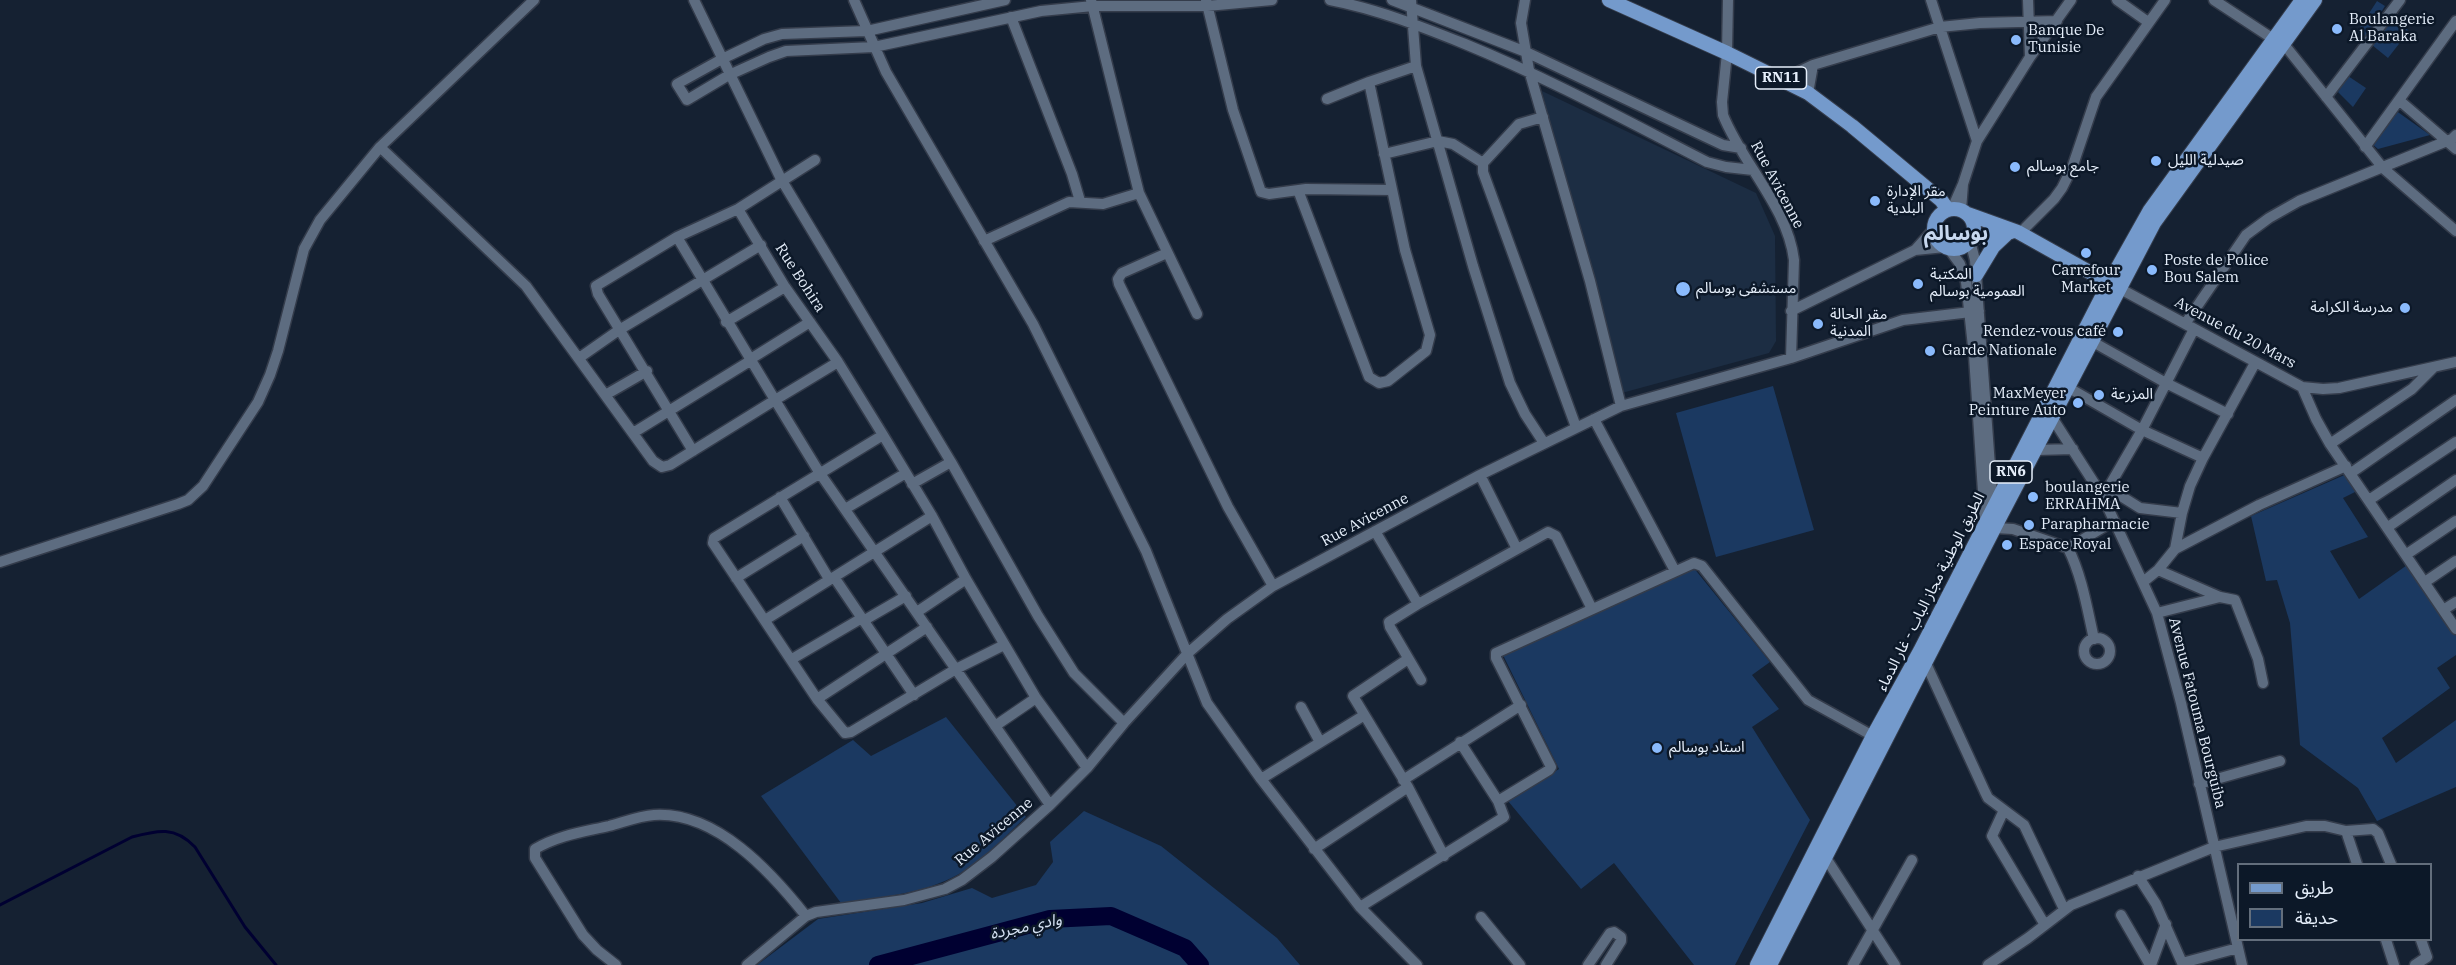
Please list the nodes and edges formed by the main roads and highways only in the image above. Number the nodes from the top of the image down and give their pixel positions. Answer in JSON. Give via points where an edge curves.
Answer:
{"nodes":[{"id":1,"x":1609,"y":0,"type":"edge"},
{"id":2,"x":2302,"y":0,"type":"edge"},
{"id":3,"x":2314,"y":0,"type":"edge"},
{"id":4,"x":2278,"y":42,"type":"junction"},
{"id":5,"x":1953,"y":212,"type":"junction"},
{"id":6,"x":2016,"y":233,"type":"junction"},
{"id":7,"x":1971,"y":240,"type":"junction"},
{"id":8,"x":1976,"y":275,"type":"road end"},
{"id":9,"x":2115,"y":286,"type":"junction"},
{"id":10,"x":1997,"y":511,"type":"junction"},
{"id":11,"x":1923,"y":658,"type":"junction"},
{"id":12,"x":1863,"y":772,"type":"junction"},
{"id":13,"x":1822,"y":851,"type":"junction"},
{"id":14,"x":1757,"y":965,"type":"edge"},
{"id":15,"x":1770,"y":965,"type":"edge"}],
"edges":[{"from":1,"to":5,"type":"main road","number":"RN11","via":[[1808,93]]},
{"from":2,"to":4,"type":"main road","name":"الطريق الوطنية مجاز الباب - غار الدماء","number":"RN6"},
{"from":3,"to":4,"type":"main road","name":"الطريق الوطنية مجاز الباب - غار الدماء","number":"RN6"},
{"from":4,"to":9,"type":"main road","name":"الطريق الوطنية مجاز الباب - غار الدماء","number":"RN6","via":[[2150,210]]},
{"from":5,"to":6,"type":"main road","name":"Avenue du 20 Mars"},
{"from":5,"to":7,"type":"main road","number":"RN11","via":[[1973,223]]},
{"from":5,"to":7,"type":"main road","via":[[1933,230],[1935,237],[1947,248],[1964,246]]},
{"from":6,"to":7,"type":"main road"},
{"from":6,"to":8,"type":"main road","via":[[1993,247]]},
{"from":6,"to":9,"type":"main road","name":"Avenue du 20 Mars"},
{"from":9,"to":10,"type":"main road","name":"الطريق الوطنية مجاز الباب - غار الدماء","number":"RN6"},
{"from":9,"to":10,"type":"main road","name":"الطريق الوطنية مجاز الباب - غار الدماء","number":"RN6","via":[[2093,342],[2037,450]]},
{"from":10,"to":11,"type":"main road","name":"الطريق الوطنية مجاز الباب - غار الدماء","number":"RN6"},
{"from":11,"to":12,"type":"main road","name":"الطريق الوطنية مجاز الباب - غار الدماء","number":"RN6"},
{"from":11,"to":12,"type":"main road","name":"الطريق الوطنية مجاز الباب - غار الدماء","number":"RN6","via":[[1873,736]]},
{"from":12,"to":13,"type":"main road","name":"الطريق الوطنية مجاز الباب - غار الدماء","number":"RN6"},
{"from":13,"to":14,"type":"main road","name":"الطريق الوطنية مجاز الباب - غار الدماء","number":"RN6"},
{"from":13,"to":15,"type":"main road","name":"الطريق الوطنية مجاز الباب - غار الدماء","number":"RN6"}]}
